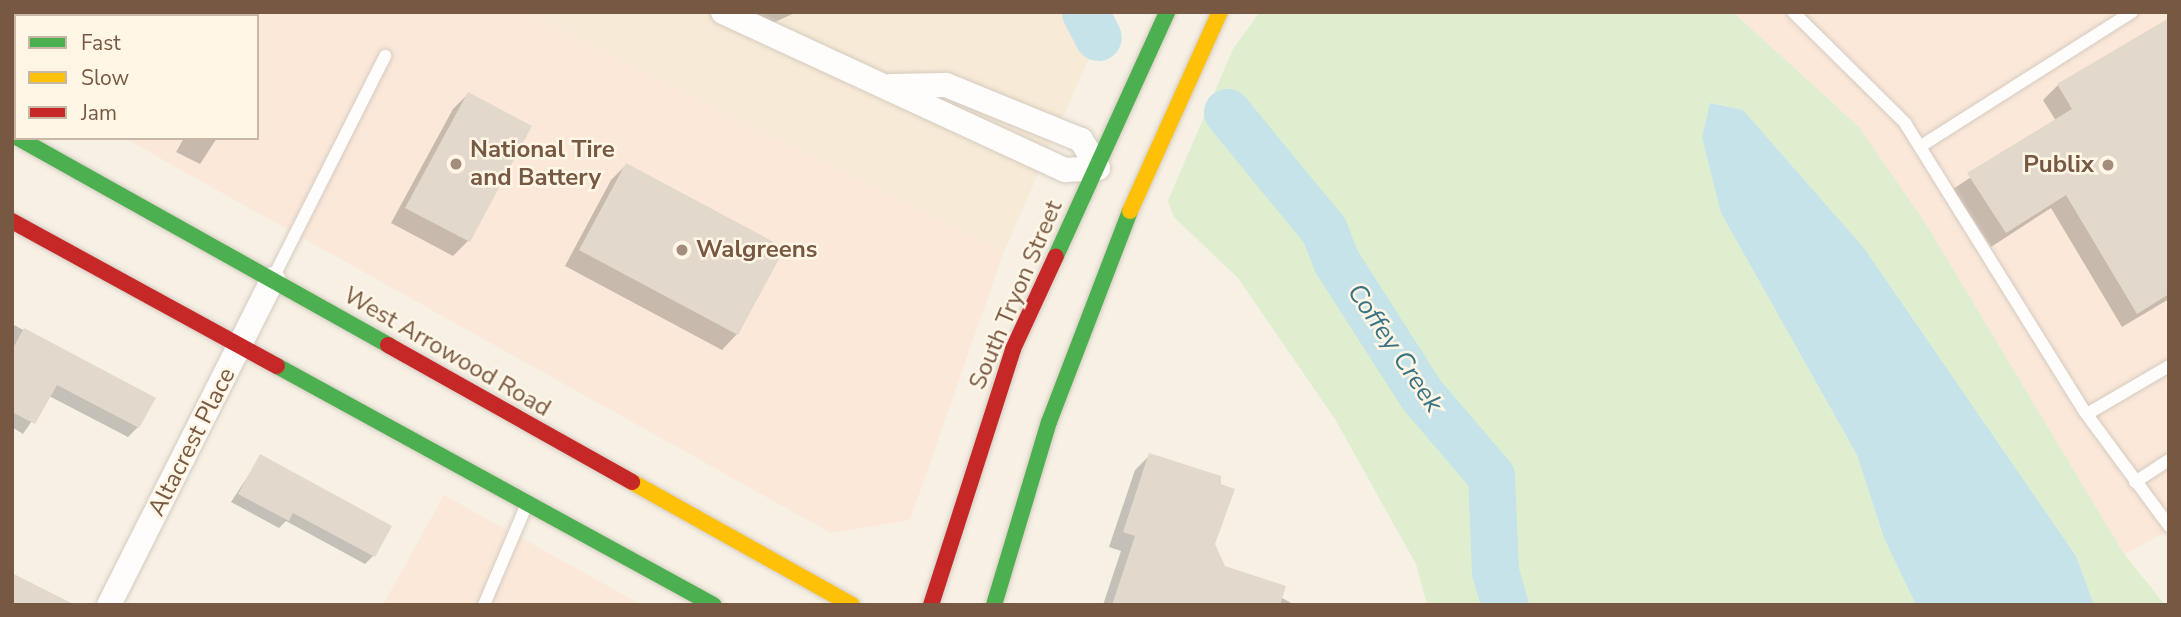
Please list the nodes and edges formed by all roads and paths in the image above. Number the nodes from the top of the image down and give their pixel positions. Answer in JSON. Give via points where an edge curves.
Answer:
{"nodes":[{"id":1,"x":723,"y":12,"type":"edge"},
{"id":2,"x":1167,"y":12,"type":"edge"},
{"id":3,"x":1220,"y":12,"type":"edge"},
{"id":4,"x":1793,"y":12,"type":"edge"},
{"id":5,"x":2132,"y":12,"type":"edge"},
{"id":6,"x":385,"y":56,"type":"dead end"},
{"id":7,"x":891,"y":86,"type":"junction"},
{"id":8,"x":20,"y":140,"type":"edge"},
{"id":9,"x":1921,"y":146,"type":"junction"},
{"id":10,"x":1098,"y":167,"type":"junction"},
{"id":11,"x":12,"y":221,"type":"edge"},
{"id":12,"x":273,"y":279,"type":"junction"},
{"id":13,"x":242,"y":345,"type":"junction"},
{"id":14,"x":2169,"y":366,"type":"edge"},
{"id":15,"x":2087,"y":414,"type":"junction"},
{"id":16,"x":2169,"y":460,"type":"edge"},
{"id":17,"x":2135,"y":482,"type":"junction"},
{"id":18,"x":527,"y":502,"type":"junction"},
{"id":19,"x":2169,"y":526,"type":"edge"},
{"id":20,"x":109,"y":605,"type":"edge"},
{"id":21,"x":484,"y":605,"type":"edge"},
{"id":22,"x":714,"y":605,"type":"edge"},
{"id":23,"x":852,"y":605,"type":"edge"},
{"id":24,"x":931,"y":605,"type":"edge"},
{"id":25,"x":994,"y":605,"type":"edge"}],
"edges":[{"from":1,"to":7,"type":"street","via":[[810,58]]},
{"from":2,"to":10,"type":"main road","name":"South Tryon Street"},
{"from":3,"to":25,"type":"main road","via":[[1114,246],[1049,422]]},
{"from":4,"to":9,"type":"lane"},
{"from":5,"to":9,"type":"lane"},
{"from":6,"to":12,"type":"lane"},
{"from":7,"to":10,"type":"street","via":[[928,110],[1065,170]]},
{"from":7,"to":10,"type":"street","via":[[946,85],[1081,140]]},
{"from":8,"to":12,"type":"main road","name":"West Arrowood Road"},
{"from":9,"to":15,"type":"lane"},
{"from":10,"to":24,"type":"main road","name":"South Tryon Street","via":[[1009,360]]},
{"from":11,"to":13,"type":"main road"},
{"from":12,"to":13,"type":"street","name":"Altacrest Place"},
{"from":12,"to":23,"type":"main road","name":"West Arrowood Road"},
{"from":13,"to":18,"type":"main road"},
{"from":13,"to":20,"type":"street","name":"Altacrest Place"},
{"from":14,"to":15,"type":"lane"},
{"from":15,"to":17,"type":"lane"},
{"from":16,"to":17,"type":"lane"},
{"from":17,"to":19,"type":"lane"},
{"from":18,"to":21,"type":"lane"},
{"from":18,"to":22,"type":"main road"}]}
